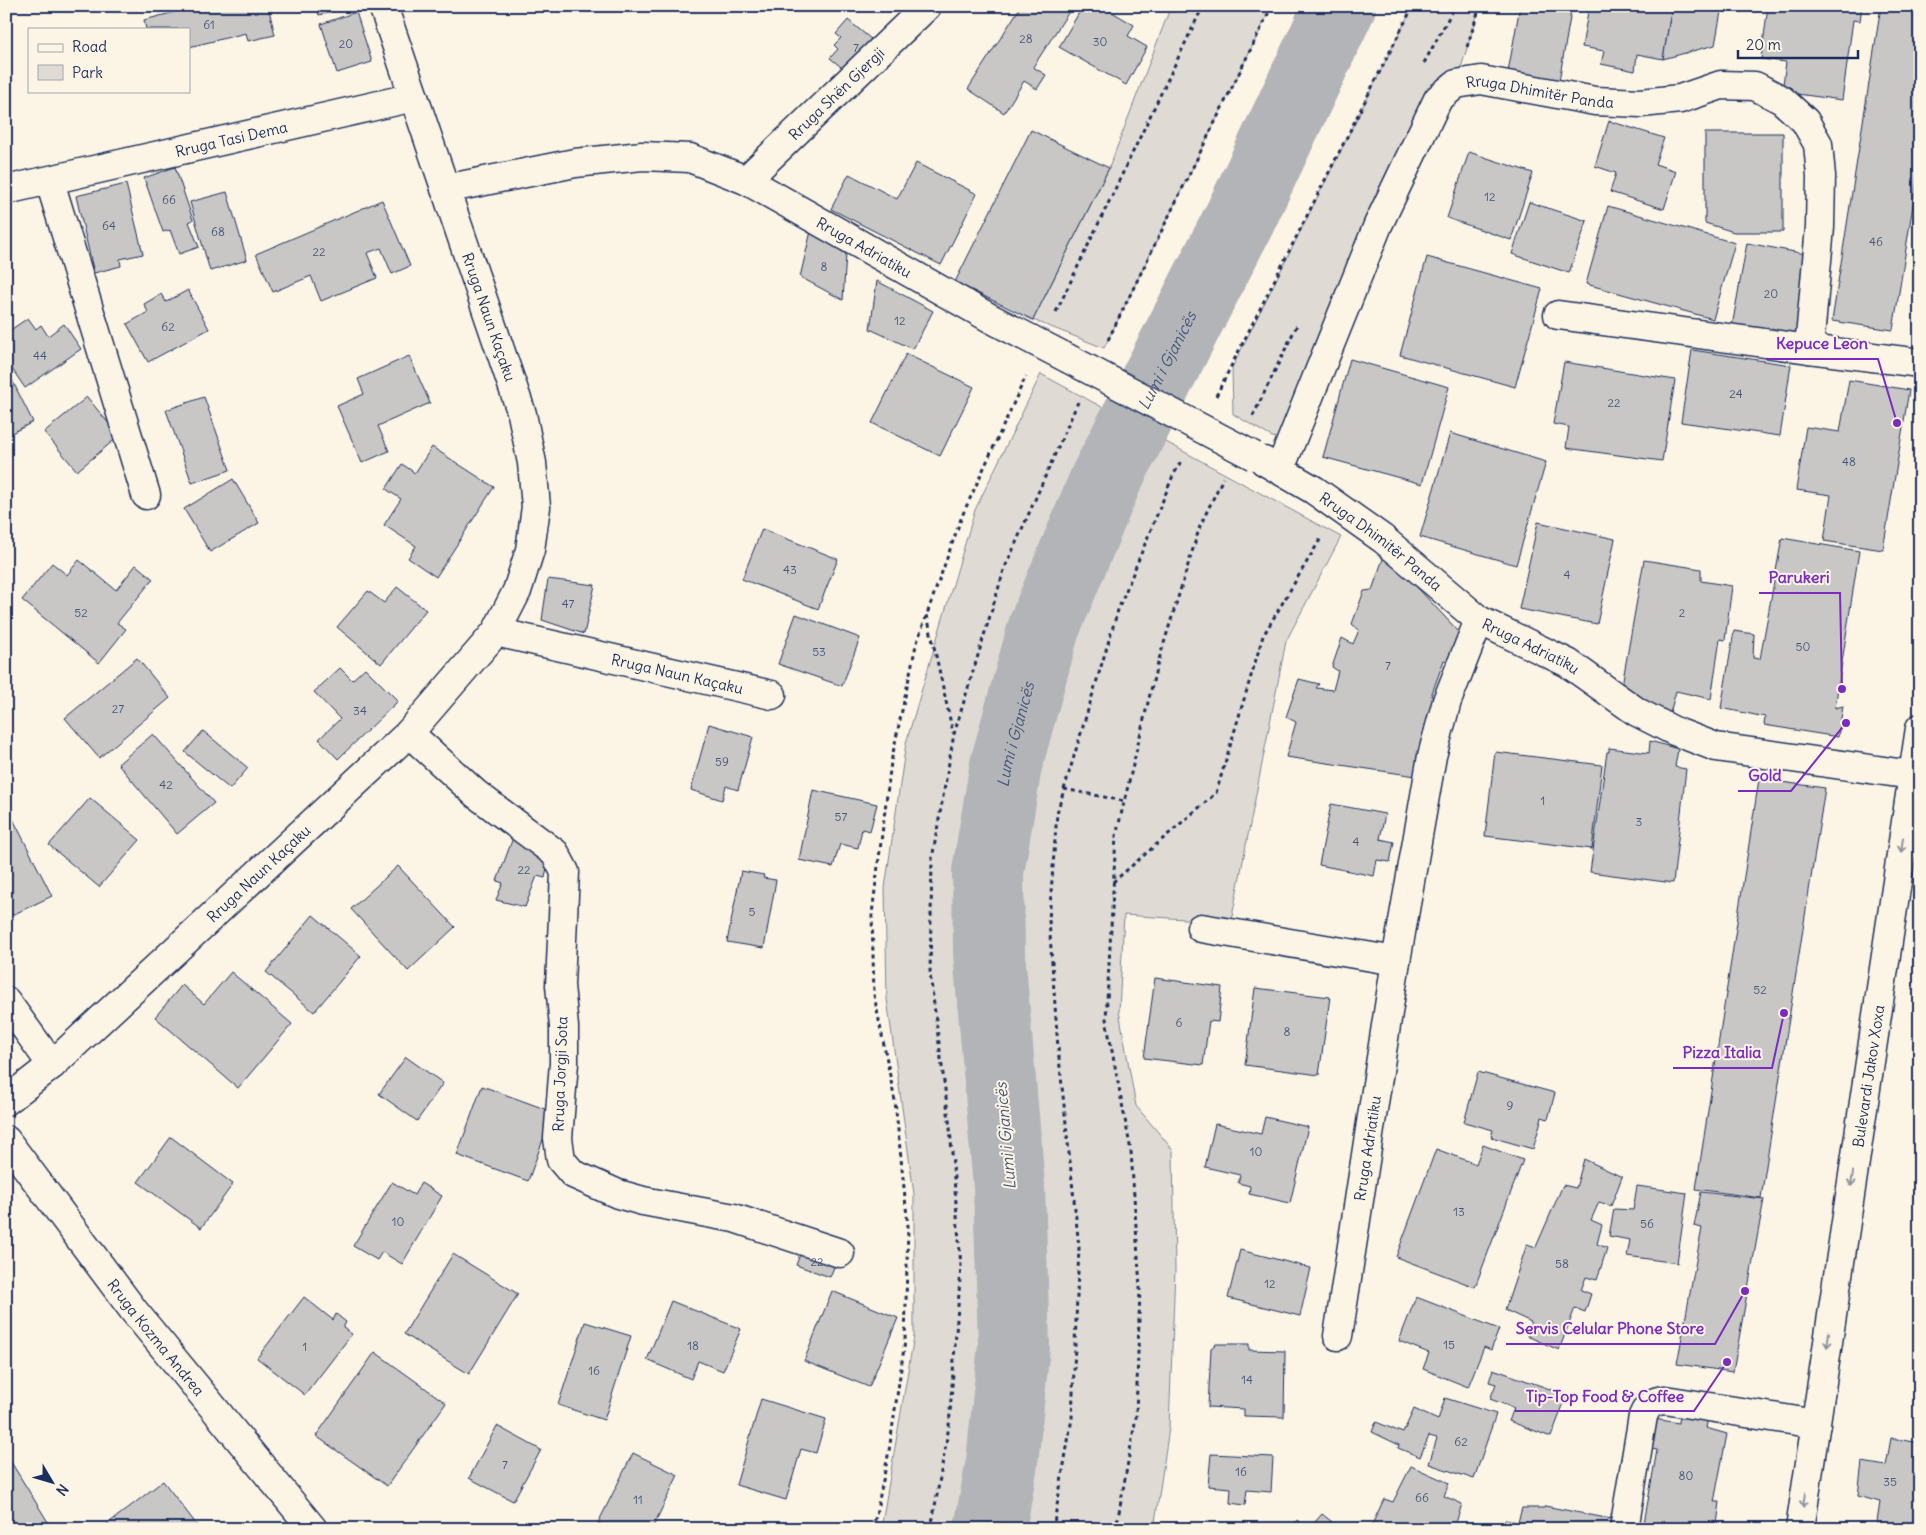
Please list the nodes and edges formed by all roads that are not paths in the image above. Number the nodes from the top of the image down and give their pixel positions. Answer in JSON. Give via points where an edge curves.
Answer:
{"nodes":[{"id":1,"x":382,"y":6,"type":"edge"},
{"id":2,"x":927,"y":6,"type":"edge"},
{"id":3,"x":414,"y":97,"type":"junction"},
{"id":4,"x":746,"y":180,"type":"junction"},
{"id":5,"x":50,"y":182,"type":"junction"},
{"id":6,"x":445,"y":189,"type":"junction"},
{"id":7,"x":6,"y":190,"type":"edge"},
{"id":8,"x":1558,"y":315,"type":"dead end"},
{"id":9,"x":1809,"y":349,"type":"junction"},
{"id":10,"x":1920,"y":363,"type":"edge"},
{"id":11,"x":1254,"y":456,"type":"joint"},
{"id":12,"x":1280,"y":469,"type":"junction"},
{"id":13,"x":146,"y":495,"type":"dead end"},
{"id":14,"x":1479,"y":620,"type":"junction"},
{"id":15,"x":496,"y":632,"type":"junction"},
{"id":16,"x":772,"y":696,"type":"dead end"},
{"id":17,"x":1920,"y":728,"type":"edge"},
{"id":18,"x":409,"y":733,"type":"junction"},
{"id":19,"x":1912,"y":775,"type":"junction"},
{"id":20,"x":1913,"y":819,"type":"edge"},
{"id":21,"x":1201,"y":928,"type":"dead end"},
{"id":22,"x":1396,"y":961,"type":"junction"},
{"id":23,"x":6,"y":1001,"type":"edge"},
{"id":24,"x":52,"y":1065,"type":"junction"},
{"id":25,"x":6,"y":1101,"type":"edge"},
{"id":26,"x":6,"y":1140,"type":"edge"},
{"id":27,"x":840,"y":1253,"type":"dead end"},
{"id":28,"x":1338,"y":1336,"type":"dead end"},
{"id":29,"x":1816,"y":1424,"type":"junction"},
{"id":30,"x":313,"y":1529,"type":"edge"},
{"id":31,"x":1624,"y":1529,"type":"edge"},
{"id":32,"x":1800,"y":1529,"type":"edge"}],
"edges":[{"from":1,"to":3,"type":"street","name":"Rruga Naun Kaçaku"},
{"from":2,"to":4,"type":"street","name":"Rruga Shën Gjergji"},
{"from":3,"to":5,"type":"street","name":"Rruga Tasi Dema"},
{"from":3,"to":6,"type":"street","name":"Rruga Naun Kaçaku"},
{"from":4,"to":6,"type":"street","name":"Rruga Adriatiku","via":[[690,158],[642,156],[575,164]]},
{"from":4,"to":11,"type":"street","name":"Rruga Adriatiku","bridge":true,"via":[[1040,345]]},
{"from":5,"to":7,"type":"street","name":"Rruga Tasi Dema"},
{"from":5,"to":13,"type":"street"},
{"from":6,"to":15,"type":"street","name":"Rruga Naun Kaçaku","via":[[522,414],[532,463],[536,507],[530,550],[517,591]]},
{"from":8,"to":9,"type":"street"},
{"from":9,"to":10,"type":"street"},
{"from":9,"to":12,"type":"street","name":"Rruga Dhimitër Panda","via":[[1820,227],[1819,152],[1805,121],[1782,100],[1756,86],[1721,85],[1680,99],[1641,103],[1595,101],[1481,80],[1456,84],[1438,99],[1378,225]]},
{"from":11,"to":12,"type":"street","name":"Rruga Dhimitër Panda"},
{"from":12,"to":14,"type":"street","name":"Rruga Dhimitër Panda","via":[[1383,539]]},
{"from":14,"to":19,"type":"street","name":"Rruga Adriatiku","via":[[1568,663],[1637,712],[1716,747]]},
{"from":14,"to":22,"type":"street","name":"Rruga Adriatiku","via":[[1447,700],[1432,756]]},
{"from":15,"to":16,"type":"street","name":"Rruga Naun Kaçaku"},
{"from":15,"to":18,"type":"street","name":"Rruga Naun Kaçaku"},
{"from":17,"to":19,"type":"street","name":"Bulevardi Jakov Xoxa"},
{"from":18,"to":24,"type":"street","name":"Rruga Naun Kaçaku"},
{"from":18,"to":27,"type":"street","name":"Rruga Jorgji Sota","via":[[476,794],[555,853],[565,872],[560,976],[564,1027],[558,1138],[561,1160],[573,1174],[618,1194],[643,1202],[734,1218]]},
{"from":19,"to":20,"type":"street","name":"Bulevardi Jakov Xoxa"},
{"from":20,"to":29,"type":"street","name":"Bulevardi Jakov Xoxa","one_way":true},
{"from":21,"to":22,"type":"street"},
{"from":22,"to":28,"type":"street","name":"Rruga Adriatiku"},
{"from":23,"to":24,"type":"street"},
{"from":24,"to":25,"type":"street","name":"Rruga Naun Kaçaku"},
{"from":26,"to":30,"type":"street","name":"Rruga Kozma Andrea","via":[[134,1312]]},
{"from":29,"to":31,"type":"street","via":[[1655,1401],[1643,1416]]},
{"from":29,"to":32,"type":"street","name":"Bulevardi Jakov Xoxa","one_way":true}]}
